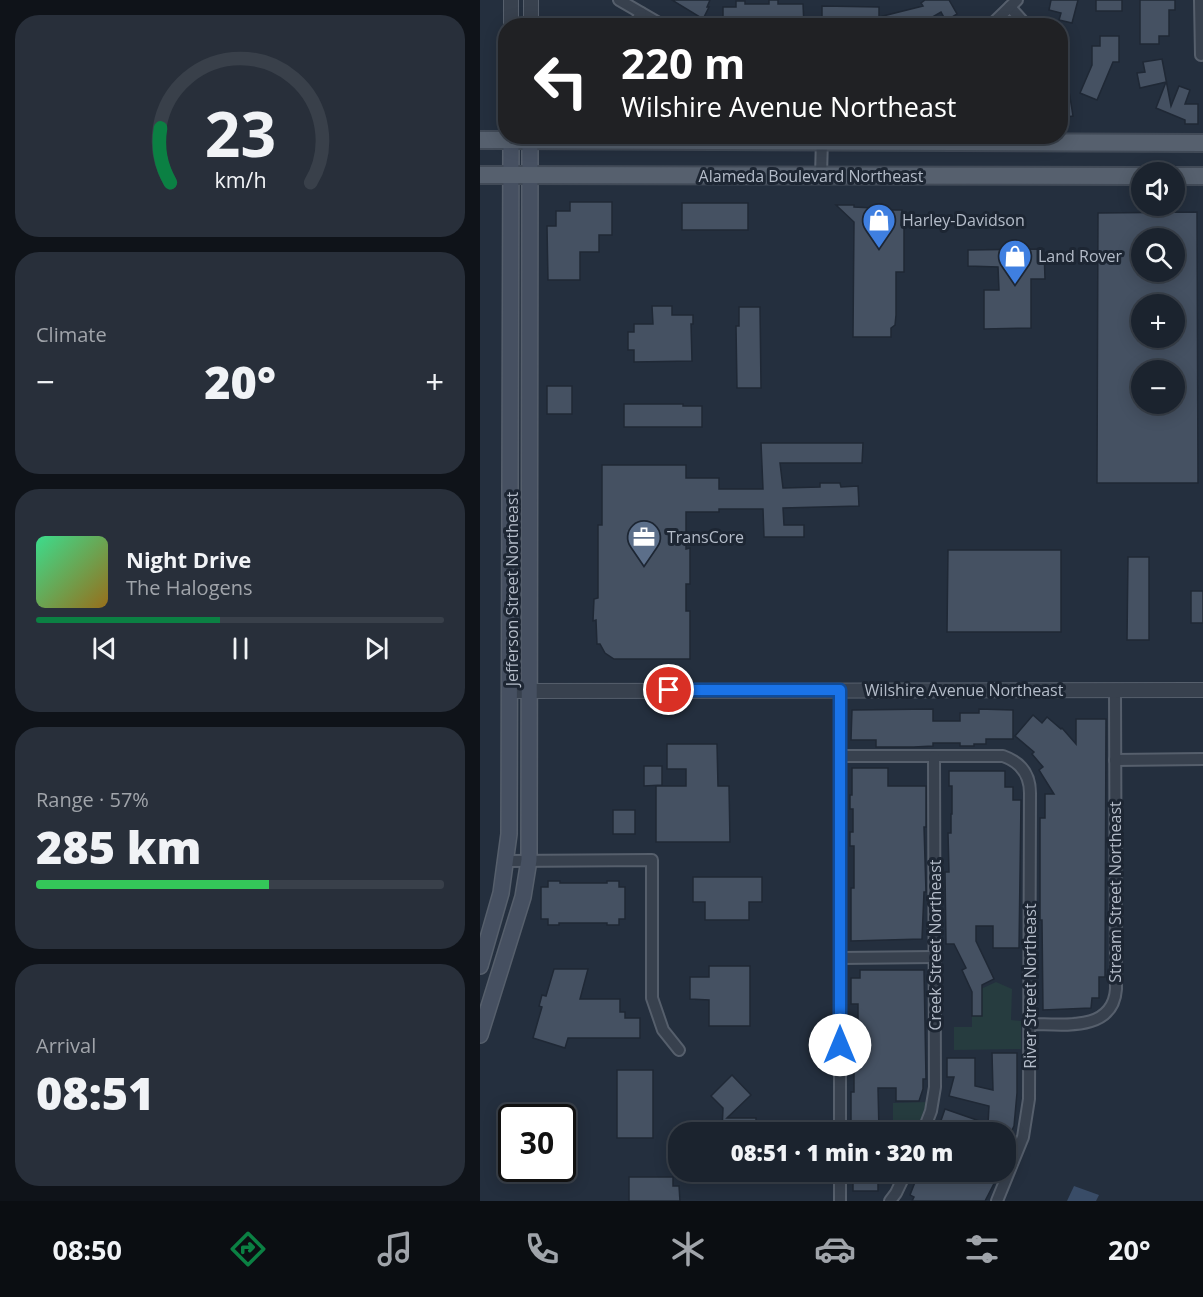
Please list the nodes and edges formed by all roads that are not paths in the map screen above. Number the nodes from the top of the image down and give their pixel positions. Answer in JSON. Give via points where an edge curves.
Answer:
{"nodes":[{"id":1,"x":511,"y":0,"type":"edge"},
{"id":2,"x":531,"y":0,"type":"edge"},
{"id":3,"x":619,"y":0,"type":"edge"},
{"id":4,"x":1200,"y":0,"type":"edge"},
{"id":5,"x":1014,"y":4,"type":"edge"},
{"id":6,"x":641,"y":13,"type":"junction"},
{"id":7,"x":511,"y":18,"type":"edge"},
{"id":8,"x":531,"y":18,"type":"edge"},
{"id":9,"x":638,"y":18,"type":"edge"},
{"id":10,"x":650,"y":18,"type":"edge"},
{"id":11,"x":999,"y":18,"type":"edge"},
{"id":12,"x":1022,"y":18,"type":"edge"},
{"id":13,"x":1201,"y":55,"type":"dead end"},
{"id":14,"x":498,"y":139,"type":"edge"},
{"id":15,"x":480,"y":140,"type":"edge"},
{"id":16,"x":1068,"y":142,"type":"edge"},
{"id":17,"x":1203,"y":143,"type":"edge"},
{"id":18,"x":511,"y":144,"type":"edge"},
{"id":19,"x":530,"y":144,"type":"edge"},
{"id":20,"x":822,"y":144,"type":"edge"},
{"id":21,"x":509,"y":174,"type":"junction"},
{"id":22,"x":530,"y":174,"type":"junction"},
{"id":23,"x":480,"y":175,"type":"edge"},
{"id":24,"x":821,"y":176,"type":"junction"},
{"id":25,"x":1131,"y":176,"type":"edge"},
{"id":26,"x":1185,"y":176,"type":"edge"},
{"id":27,"x":1203,"y":176,"type":"edge"},
{"id":28,"x":530,"y":690,"type":"junction"},
{"id":29,"x":840,"y":690,"type":"junction"},
{"id":30,"x":1115,"y":690,"type":"junction"},
{"id":31,"x":1203,"y":690,"type":"edge"},
{"id":32,"x":509,"y":691,"type":"junction"},
{"id":33,"x":840,"y":756,"type":"junction"},
{"id":34,"x":934,"y":756,"type":"junction"},
{"id":35,"x":1203,"y":759,"type":"edge"},
{"id":36,"x":1115,"y":760,"type":"junction"},
{"id":37,"x":529,"y":860,"type":"junction"},
{"id":38,"x":507,"y":861,"type":"junction"},
{"id":39,"x":935,"y":957,"type":"junction"},
{"id":40,"x":840,"y":958,"type":"junction"},
{"id":41,"x":480,"y":966,"type":"edge"},
{"id":42,"x":1030,"y":1024,"type":"junction"},
{"id":43,"x":480,"y":1035,"type":"edge"},
{"id":44,"x":679,"y":1050,"type":"dead end"},
{"id":45,"x":840,"y":1122,"type":"edge"},
{"id":46,"x":926,"y":1122,"type":"edge"},
{"id":47,"x":840,"y":1182,"type":"edge"},
{"id":48,"x":901,"y":1182,"type":"edge"},
{"id":49,"x":840,"y":1201,"type":"edge"},
{"id":50,"x":890,"y":1201,"type":"edge"},
{"id":51,"x":997,"y":1201,"type":"edge"}],
"edges":[{"from":1,"to":7,"type":"street"},
{"from":2,"to":8,"type":"street"},
{"from":3,"to":6,"type":"street"},
{"from":4,"to":13,"type":"street"},
{"from":5,"to":11,"type":"street"},
{"from":5,"to":12,"type":"street"},
{"from":6,"to":9,"type":"street"},
{"from":6,"to":10,"type":"street"},
{"from":14,"to":15,"type":"main road","name":"Alameda Boulevard Northeast"},
{"from":16,"to":17,"type":"main road","name":"Alameda Boulevard Northeast"},
{"from":18,"to":21,"type":"main road","name":"Jefferson Street Northeast"},
{"from":19,"to":22,"type":"main road","name":"Jefferson Street Northeast"},
{"from":20,"to":24,"type":"street"},
{"from":21,"to":22,"type":"main road","name":"Alameda Boulevard Northeast"},
{"from":21,"to":23,"type":"main road","name":"Alameda Boulevard Northeast"},
{"from":21,"to":32,"type":"main road","name":"Jefferson Street Northeast"},
{"from":22,"to":24,"type":"main road","name":"Alameda Boulevard Northeast"},
{"from":22,"to":28,"type":"main road","name":"Jefferson Street Northeast"},
{"from":24,"to":25,"type":"main road","name":"Alameda Boulevard Northeast"},
{"from":26,"to":27,"type":"main road"},
{"from":28,"to":29,"type":"street","name":"Wilshire Avenue Northeast"},
{"from":28,"to":32,"type":"street","name":"Wilshire Avenue Northeast"},
{"from":28,"to":37,"type":"main road","name":"Jefferson Street Northeast"},
{"from":29,"to":30,"type":"street","name":"Wilshire Avenue Northeast"},
{"from":29,"to":33,"type":"street"},
{"from":30,"to":31,"type":"street","name":"Wilshire Avenue Northeast"},
{"from":30,"to":36,"type":"street","name":"Stream Street Northeast"},
{"from":32,"to":38,"type":"main road","name":"Jefferson Street Northeast"},
{"from":33,"to":34,"type":"street"},
{"from":33,"to":40,"type":"street"},
{"from":34,"to":39,"type":"street","name":"Creek Street Northeast"},
{"from":34,"to":42,"type":"street","name":"River Street Northeast","via":[[1003,756],[1022,767],[1030,786]]},
{"from":35,"to":36,"type":"street"},
{"from":36,"to":42,"type":"street","name":"Stream Street Northeast","via":[[1114,1001],[1093,1022]]},
{"from":37,"to":38,"type":"street"},
{"from":37,"to":43,"type":"main road","name":"Jefferson Street Northeast","via":[[523,897]]},
{"from":37,"to":44,"type":"street","via":[[652,860],[652,998],[663,1030]]},
{"from":38,"to":41,"type":"main road","name":"Jefferson Street Northeast"},
{"from":39,"to":40,"type":"street"},
{"from":39,"to":46,"type":"street","name":"Creek Street Northeast","via":[[935,1095]]},
{"from":40,"to":45,"type":"street"},
{"from":42,"to":51,"type":"street","name":"River Street Northeast","via":[[1026,1123]]},
{"from":47,"to":49,"type":"street"},
{"from":48,"to":50,"type":"street"}]}
